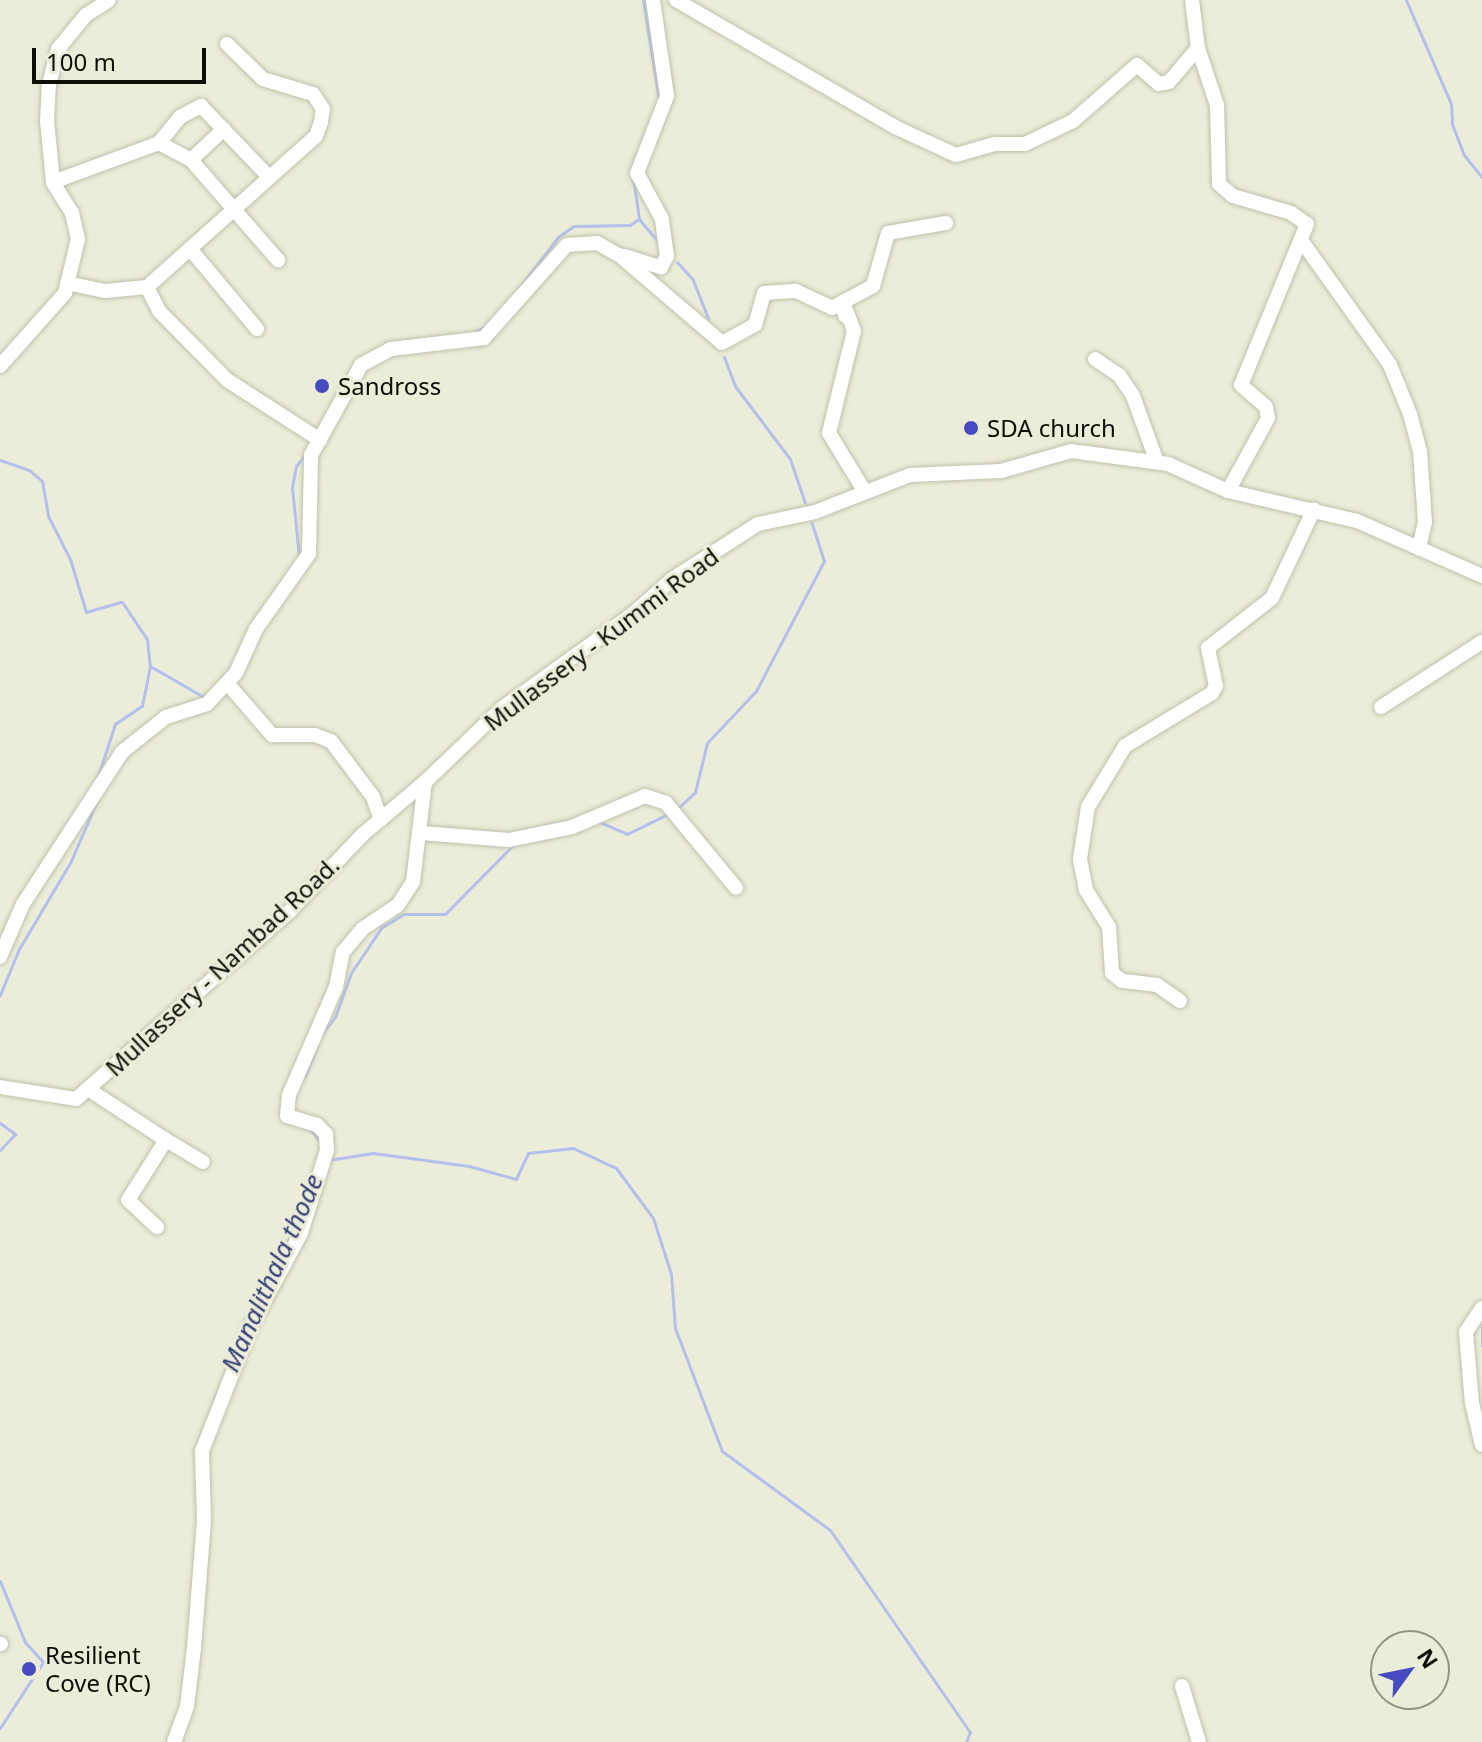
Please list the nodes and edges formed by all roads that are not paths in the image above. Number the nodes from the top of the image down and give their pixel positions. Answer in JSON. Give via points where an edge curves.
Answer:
{"nodes":[{"id":1,"x":109,"y":0,"type":"edge"},
{"id":2,"x":653,"y":0,"type":"edge"},
{"id":3,"x":676,"y":0,"type":"edge"},
{"id":4,"x":1192,"y":0,"type":"edge"},
{"id":5,"x":227,"y":44,"type":"dead end"},
{"id":6,"x":1198,"y":48,"type":"junction"},
{"id":7,"x":224,"y":129,"type":"junction"},
{"id":8,"x":159,"y":143,"type":"junction"},
{"id":9,"x":191,"y":160,"type":"junction"},
{"id":10,"x":269,"y":177,"type":"junction"},
{"id":11,"x":53,"y":182,"type":"junction"},
{"id":12,"x":235,"y":206,"type":"junction"},
{"id":13,"x":946,"y":223,"type":"dead end"},
{"id":14,"x":1301,"y":240,"type":"junction"},
{"id":15,"x":191,"y":250,"type":"junction"},
{"id":16,"x":619,"y":255,"type":"junction"},
{"id":17,"x":278,"y":260,"type":"dead end"},
{"id":18,"x":67,"y":283,"type":"junction"},
{"id":19,"x":147,"y":287,"type":"junction"},
{"id":20,"x":844,"y":309,"type":"junction"},
{"id":21,"x":257,"y":329,"type":"dead end"},
{"id":22,"x":3,"y":357,"type":"edge"},
{"id":23,"x":1095,"y":359,"type":"dead end"},
{"id":24,"x":320,"y":440,"type":"junction"},
{"id":25,"x":1157,"y":462,"type":"junction"},
{"id":26,"x":1228,"y":491,"type":"junction"},
{"id":27,"x":865,"y":492,"type":"junction"},
{"id":28,"x":1314,"y":509,"type":"junction"},
{"id":29,"x":1419,"y":548,"type":"junction"},
{"id":30,"x":1482,"y":576,"type":"edge"},
{"id":31,"x":1482,"y":642,"type":"edge"},
{"id":32,"x":227,"y":683,"type":"junction"},
{"id":33,"x":1381,"y":707,"type":"dead end"},
{"id":34,"x":425,"y":782,"type":"junction"},
{"id":35,"x":381,"y":820,"type":"junction"},
{"id":36,"x":421,"y":833,"type":"junction"},
{"id":37,"x":736,"y":888,"type":"dead end"},
{"id":38,"x":0,"y":957,"type":"edge"},
{"id":39,"x":1180,"y":1001,"type":"dead end"},
{"id":40,"x":0,"y":1087,"type":"edge"},
{"id":41,"x":88,"y":1089,"type":"junction"},
{"id":42,"x":166,"y":1140,"type":"junction"},
{"id":43,"x":203,"y":1162,"type":"dead end"},
{"id":44,"x":157,"y":1227,"type":"dead end"},
{"id":45,"x":1482,"y":1308,"type":"edge"},
{"id":46,"x":1482,"y":1445,"type":"edge"},
{"id":47,"x":1182,"y":1686,"type":"dead end"},
{"id":48,"x":174,"y":1742,"type":"edge"},
{"id":49,"x":1199,"y":1742,"type":"edge"}],
"edges":[{"from":1,"to":11,"type":"street","via":[[86,15],[58,49],[47,121]]},
{"from":2,"to":16,"type":"street","via":[[667,96],[637,173],[662,219],[667,256],[661,267]]},
{"from":3,"to":6,"type":"street","via":[[897,128],[956,155],[995,144],[1025,144],[1073,121],[1137,65],[1159,84],[1169,82]]},
{"from":4,"to":6,"type":"street"},
{"from":5,"to":10,"type":"street","via":[[263,79],[313,94],[323,109],[316,136]]},
{"from":6,"to":14,"type":"street","via":[[1217,105],[1219,184],[1247,202],[1305,219]]},
{"from":7,"to":8,"type":"street","via":[[201,106],[180,117]]},
{"from":7,"to":9,"type":"street"},
{"from":7,"to":10,"type":"street"},
{"from":8,"to":9,"type":"street"},
{"from":8,"to":11,"type":"street"},
{"from":9,"to":12,"type":"street"},
{"from":10,"to":12,"type":"street"},
{"from":11,"to":18,"type":"street","via":[[72,213],[78,239]]},
{"from":12,"to":15,"type":"street"},
{"from":12,"to":17,"type":"street"},
{"from":13,"to":20,"type":"street","via":[[888,233],[873,286]]},
{"from":14,"to":26,"type":"street","via":[[1241,385],[1266,407],[1268,418]]},
{"from":14,"to":29,"type":"street","via":[[1390,365],[1410,414],[1420,451],[1425,522]]},
{"from":15,"to":19,"type":"street"},
{"from":15,"to":21,"type":"street"},
{"from":16,"to":20,"type":"street","via":[[722,343],[755,325],[764,293],[796,291]]},
{"from":16,"to":24,"type":"street","via":[[597,243],[567,245],[484,338],[391,349],[361,365]]},
{"from":18,"to":19,"type":"street","via":[[105,291]]},
{"from":18,"to":22,"type":"street","via":[[38,326]]},
{"from":19,"to":24,"type":"street","via":[[180,336],[227,380]]},
{"from":20,"to":27,"type":"street","via":[[854,331],[829,433]]},
{"from":23,"to":25,"type":"street","via":[[1119,375],[1133,396]]},
{"from":24,"to":32,"type":"street","via":[[311,455],[309,554]]},
{"from":25,"to":26,"type":"street","name":"Mullassery - Kummi Road"},
{"from":25,"to":27,"type":"street","name":"Mullassery - Kummi Road","via":[[1071,451],[1001,471],[910,475]]},
{"from":26,"to":28,"type":"street","name":"Mullassery - Kummi Road"},
{"from":27,"to":34,"type":"street","name":"Mullassery - Kummi Road","via":[[815,512],[758,524],[671,580],[501,709]]},
{"from":28,"to":29,"type":"street","name":"Mullassery - Kummi Road"},
{"from":28,"to":39,"type":"street","via":[[1272,598],[1208,648],[1216,686],[1212,693],[1125,746],[1088,807],[1081,841],[1083,881],[1108,923],[1112,973],[1122,981],[1157,985]]},
{"from":29,"to":30,"type":"street","name":"Mullassery - Kummi Road"},
{"from":31,"to":33,"type":"street"},
{"from":32,"to":35,"type":"street","via":[[272,735],[315,735],[331,741],[373,797]]},
{"from":32,"to":38,"type":"street","via":[[207,704],[166,717],[122,752],[23,904]]},
{"from":34,"to":35,"type":"street","name":"Mullassery - Nambad Road."},
{"from":34,"to":36,"type":"street"},
{"from":35,"to":41,"type":"street","name":"Mullassery - Nambad Road.","via":[[290,911]]},
{"from":36,"to":37,"type":"street","via":[[509,840],[572,827],[645,796],[666,803]]},
{"from":36,"to":48,"type":"street","via":[[406,893],[343,952],[336,987],[284,1109],[287,1116],[317,1125],[327,1139],[322,1175],[283,1273],[251,1326],[202,1451],[204,1520],[194,1648],[187,1706]]},
{"from":40,"to":41,"type":"street","name":"Mullassery - Nambad Road.","via":[[76,1099]]},
{"from":41,"to":42,"type":"street"},
{"from":42,"to":43,"type":"street"},
{"from":42,"to":44,"type":"street","via":[[128,1200]]},
{"from":45,"to":46,"type":"street","via":[[1466,1332],[1472,1403]]},
{"from":47,"to":49,"type":"street"}]}
